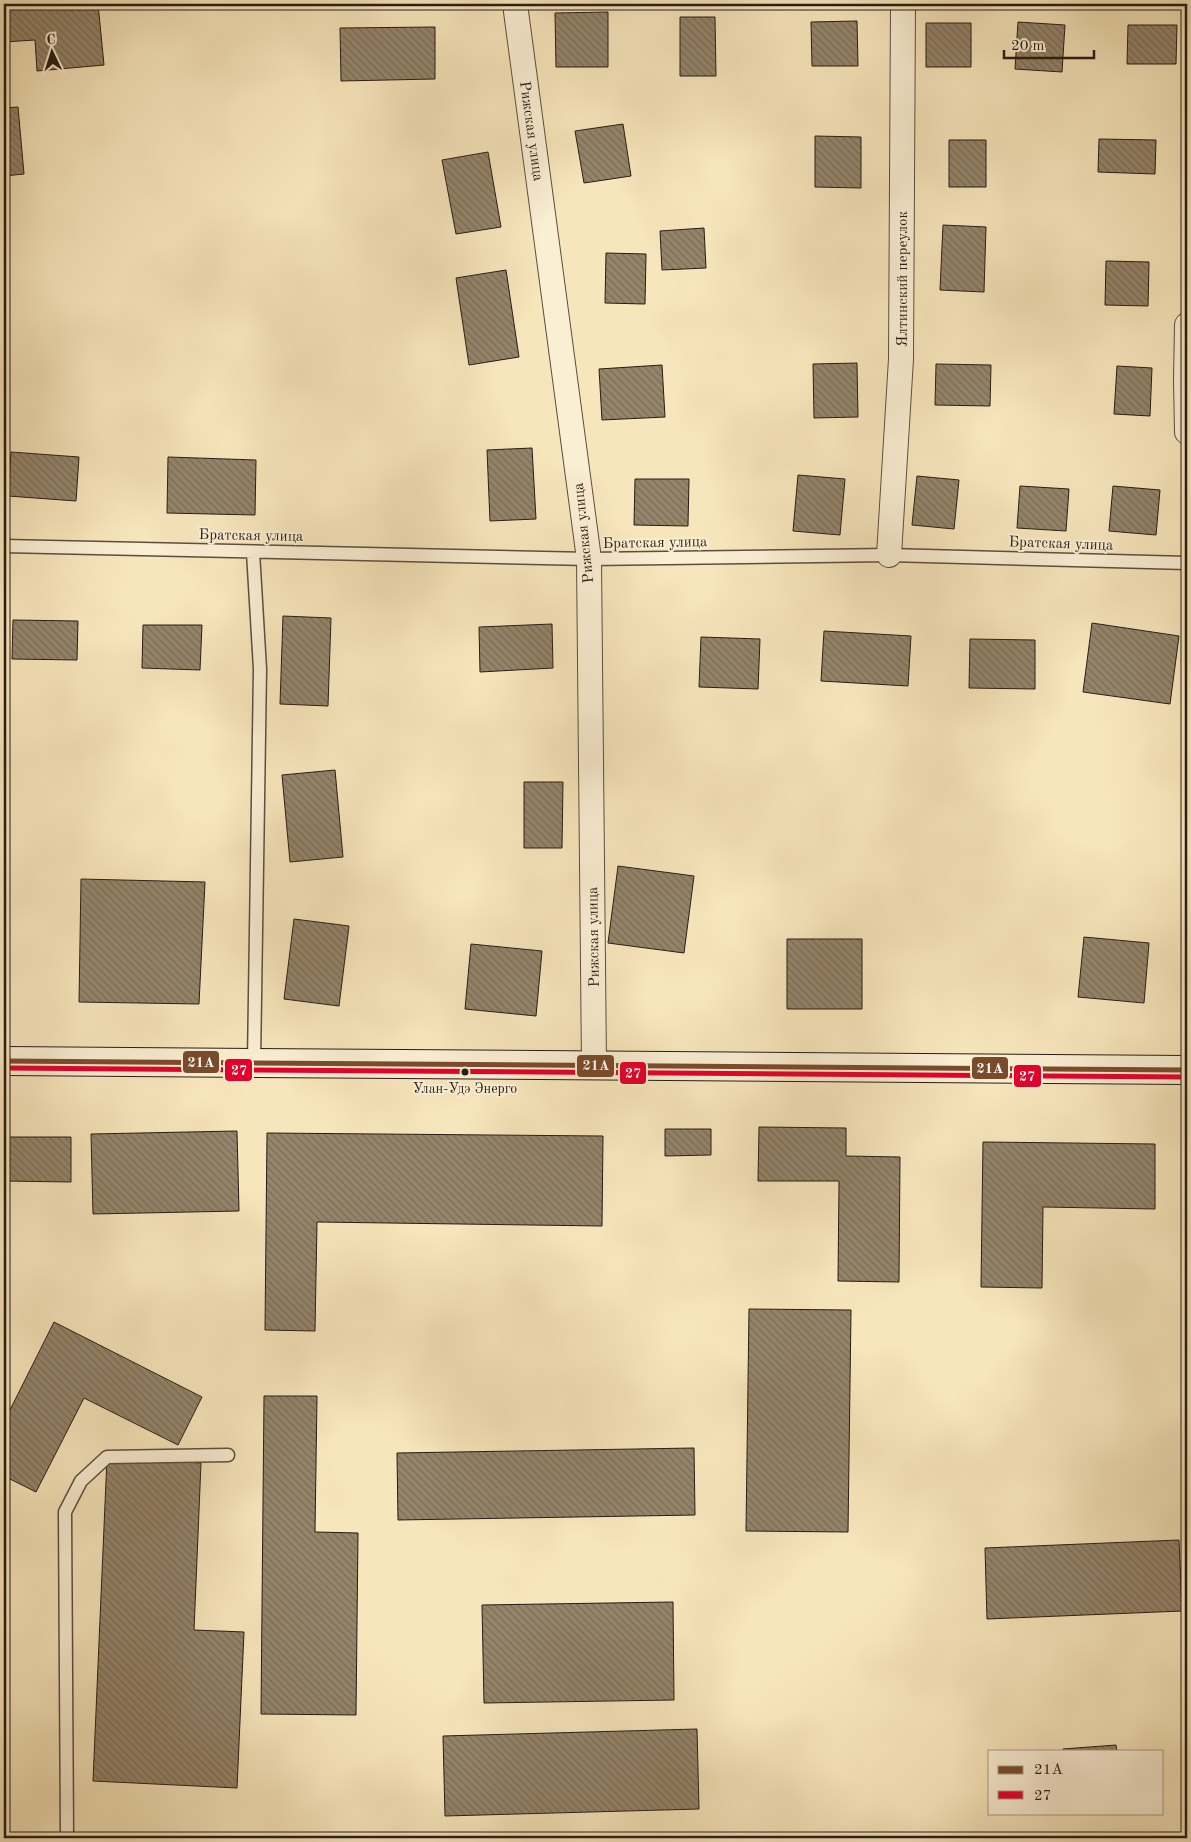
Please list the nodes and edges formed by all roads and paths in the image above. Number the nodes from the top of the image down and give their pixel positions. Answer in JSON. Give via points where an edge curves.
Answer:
{"nodes":[{"id":1,"x":515,"y":4,"type":"edge"},
{"id":2,"x":904,"y":4,"type":"edge"},
{"id":3,"x":1187,"y":325,"type":"edge"},
{"id":4,"x":1187,"y":432,"type":"edge"},
{"id":5,"x":4,"y":546,"type":"edge"},
{"id":6,"x":252,"y":552,"type":"junction"},
{"id":7,"x":889,"y":555,"type":"junction"},
{"id":8,"x":589,"y":559,"type":"junction"},
{"id":9,"x":1187,"y":563,"type":"edge"},
{"id":10,"x":4,"y":1061,"type":"edge"},
{"id":11,"x":254,"y":1062,"type":"junction"},
{"id":12,"x":594,"y":1066,"type":"junction"},
{"id":13,"x":1187,"y":1070,"type":"edge"},
{"id":14,"x":228,"y":1455,"type":"dead end"},
{"id":15,"x":67,"y":1838,"type":"edge"}],
"edges":[{"from":1,"to":8,"type":"street","name":"Рижская улица"},
{"from":2,"to":7,"type":"street","name":"Ялтинский переулок","via":[[901,359]]},
{"from":3,"to":4,"type":"street"},
{"from":5,"to":6,"type":"lane","name":"Братская улица"},
{"from":6,"to":8,"type":"lane","name":"Братская улица"},
{"from":6,"to":11,"type":"lane","via":[[260,669]]},
{"from":7,"to":8,"type":"lane","name":"Братская улица"},
{"from":7,"to":9,"type":"lane","name":"Братская улица"},
{"from":8,"to":12,"type":"street","name":"Рижская улица"},
{"from":10,"to":11,"type":"main road"},
{"from":11,"to":12,"type":"main road"},
{"from":12,"to":13,"type":"main road"},
{"from":14,"to":15,"type":"lane","via":[[107,1456],[81,1481],[66,1512]]}]}
